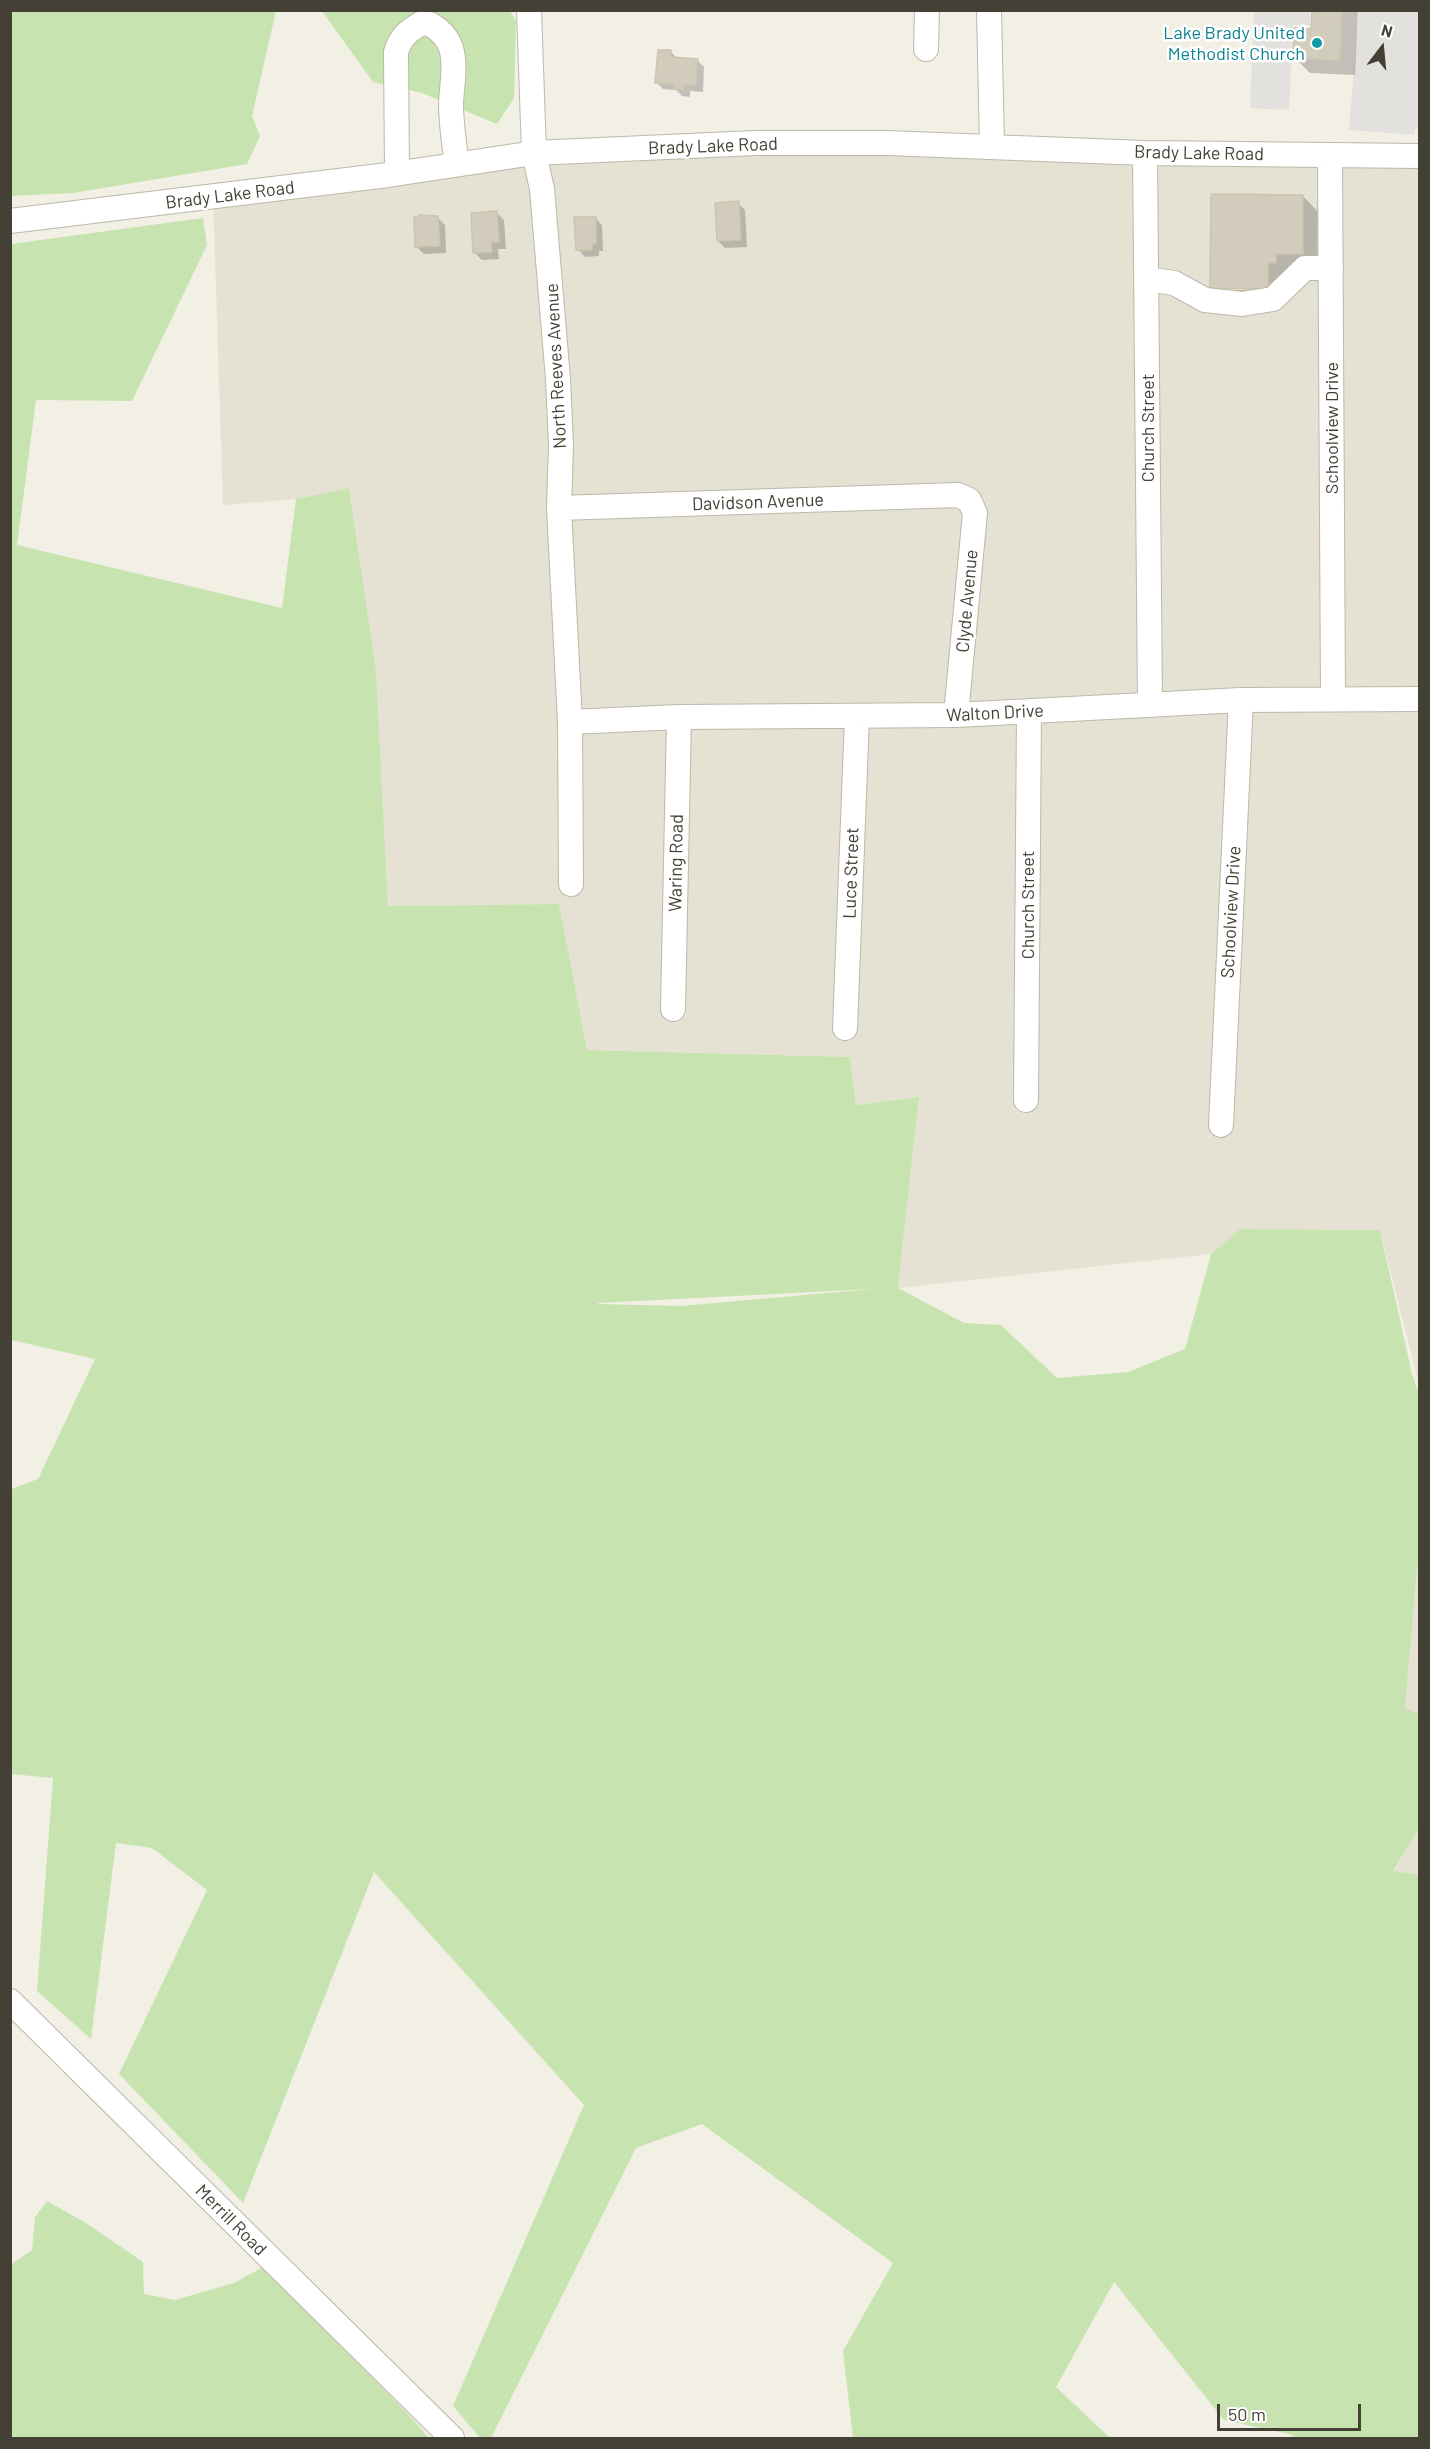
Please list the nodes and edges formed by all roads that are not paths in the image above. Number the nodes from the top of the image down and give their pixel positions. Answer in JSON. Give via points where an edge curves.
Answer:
{"nodes":[{"id":1,"x":529,"y":10,"type":"edge"},
{"id":2,"x":927,"y":10,"type":"edge"},
{"id":3,"x":989,"y":10,"type":"edge"},
{"id":4,"x":926,"y":49,"type":"dead end"},
{"id":5,"x":992,"y":147,"type":"junction"},
{"id":6,"x":534,"y":153,"type":"junction"},
{"id":7,"x":1145,"y":153,"type":"junction"},
{"id":8,"x":1330,"y":156,"type":"junction"},
{"id":9,"x":1419,"y":156,"type":"edge"},
{"id":10,"x":458,"y":164,"type":"junction"},
{"id":11,"x":397,"y":173,"type":"junction"},
{"id":12,"x":10,"y":221,"type":"edge"},
{"id":13,"x":1331,"y":268,"type":"junction"},
{"id":14,"x":1146,"y":279,"type":"junction"},
{"id":15,"x":958,"y":495,"type":"joint"},
{"id":16,"x":559,"y":508,"type":"junction"},
{"id":17,"x":1333,"y":699,"type":"junction"},
{"id":18,"x":1419,"y":699,"type":"edge"},
{"id":19,"x":1241,"y":700,"type":"junction"},
{"id":20,"x":1150,"y":704,"type":"junction"},
{"id":21,"x":1029,"y":711,"type":"junction"},
{"id":22,"x":956,"y":715,"type":"junction"},
{"id":23,"x":679,"y":717,"type":"junction"},
{"id":24,"x":857,"y":717,"type":"junction"},
{"id":25,"x":570,"y":722,"type":"junction"},
{"id":26,"x":571,"y":884,"type":"dead end"},
{"id":27,"x":673,"y":1009,"type":"dead end"},
{"id":28,"x":845,"y":1028,"type":"dead end"},
{"id":29,"x":1026,"y":1100,"type":"dead end"},
{"id":30,"x":1221,"y":1125,"type":"dead end"},
{"id":31,"x":10,"y":2001,"type":"edge"},
{"id":32,"x":452,"y":2439,"type":"edge"}],
"edges":[{"from":1,"to":6,"type":"street","name":"North Reeves Avenue"},
{"from":2,"to":4,"type":"street"},
{"from":3,"to":5,"type":"street"},
{"from":5,"to":6,"type":"street","name":"Brady Lake Road","via":[[756,143]]},
{"from":5,"to":7,"type":"street","name":"Brady Lake Road"},
{"from":6,"to":10,"type":"street","name":"Brady Lake Road"},
{"from":6,"to":16,"type":"street","name":"North Reeves Avenue","via":[[542,189],[553,300],[561,444]]},
{"from":7,"to":8,"type":"street","name":"Brady Lake Road"},
{"from":7,"to":14,"type":"street","name":"Church Street"},
{"from":8,"to":9,"type":"street","name":"Brady Lake Road"},
{"from":8,"to":13,"type":"street","name":"Schoolview Drive"},
{"from":10,"to":11,"type":"street","name":"Brady Lake Road"},
{"from":10,"to":11,"type":"street","via":[[453,135],[450,44],[424,22],[405,34],[396,52]]},
{"from":11,"to":12,"type":"street","name":"Brady Lake Road"},
{"from":13,"to":14,"type":"street","via":[[1305,268],[1273,299],[1242,304],[1205,300],[1174,283]]},
{"from":13,"to":17,"type":"street","name":"Schoolview Drive"},
{"from":14,"to":20,"type":"street","name":"Church Street"},
{"from":15,"to":16,"type":"street","name":"Davidson Avenue"},
{"from":15,"to":22,"type":"street","name":"Clyde Avenue","via":[[969,500],[975,513]]},
{"from":16,"to":25,"type":"street","name":"North Reeves Avenue"},
{"from":17,"to":18,"type":"street","name":"Walton Drive"},
{"from":17,"to":19,"type":"street","name":"Walton Drive"},
{"from":19,"to":20,"type":"street","name":"Walton Drive"},
{"from":19,"to":30,"type":"street","name":"Schoolview Drive"},
{"from":20,"to":21,"type":"street","name":"Walton Drive"},
{"from":21,"to":22,"type":"street","name":"Walton Drive"},
{"from":21,"to":29,"type":"street","name":"Church Street"},
{"from":22,"to":24,"type":"street","name":"Walton Drive"},
{"from":23,"to":24,"type":"street","name":"Walton Drive"},
{"from":23,"to":25,"type":"street","name":"Walton Drive"},
{"from":23,"to":27,"type":"street","name":"Waring Road"},
{"from":24,"to":28,"type":"street","name":"Luce Street"},
{"from":25,"to":26,"type":"street","name":"North Reeves Avenue"},
{"from":31,"to":32,"type":"street","name":"Merrill Road"}]}
